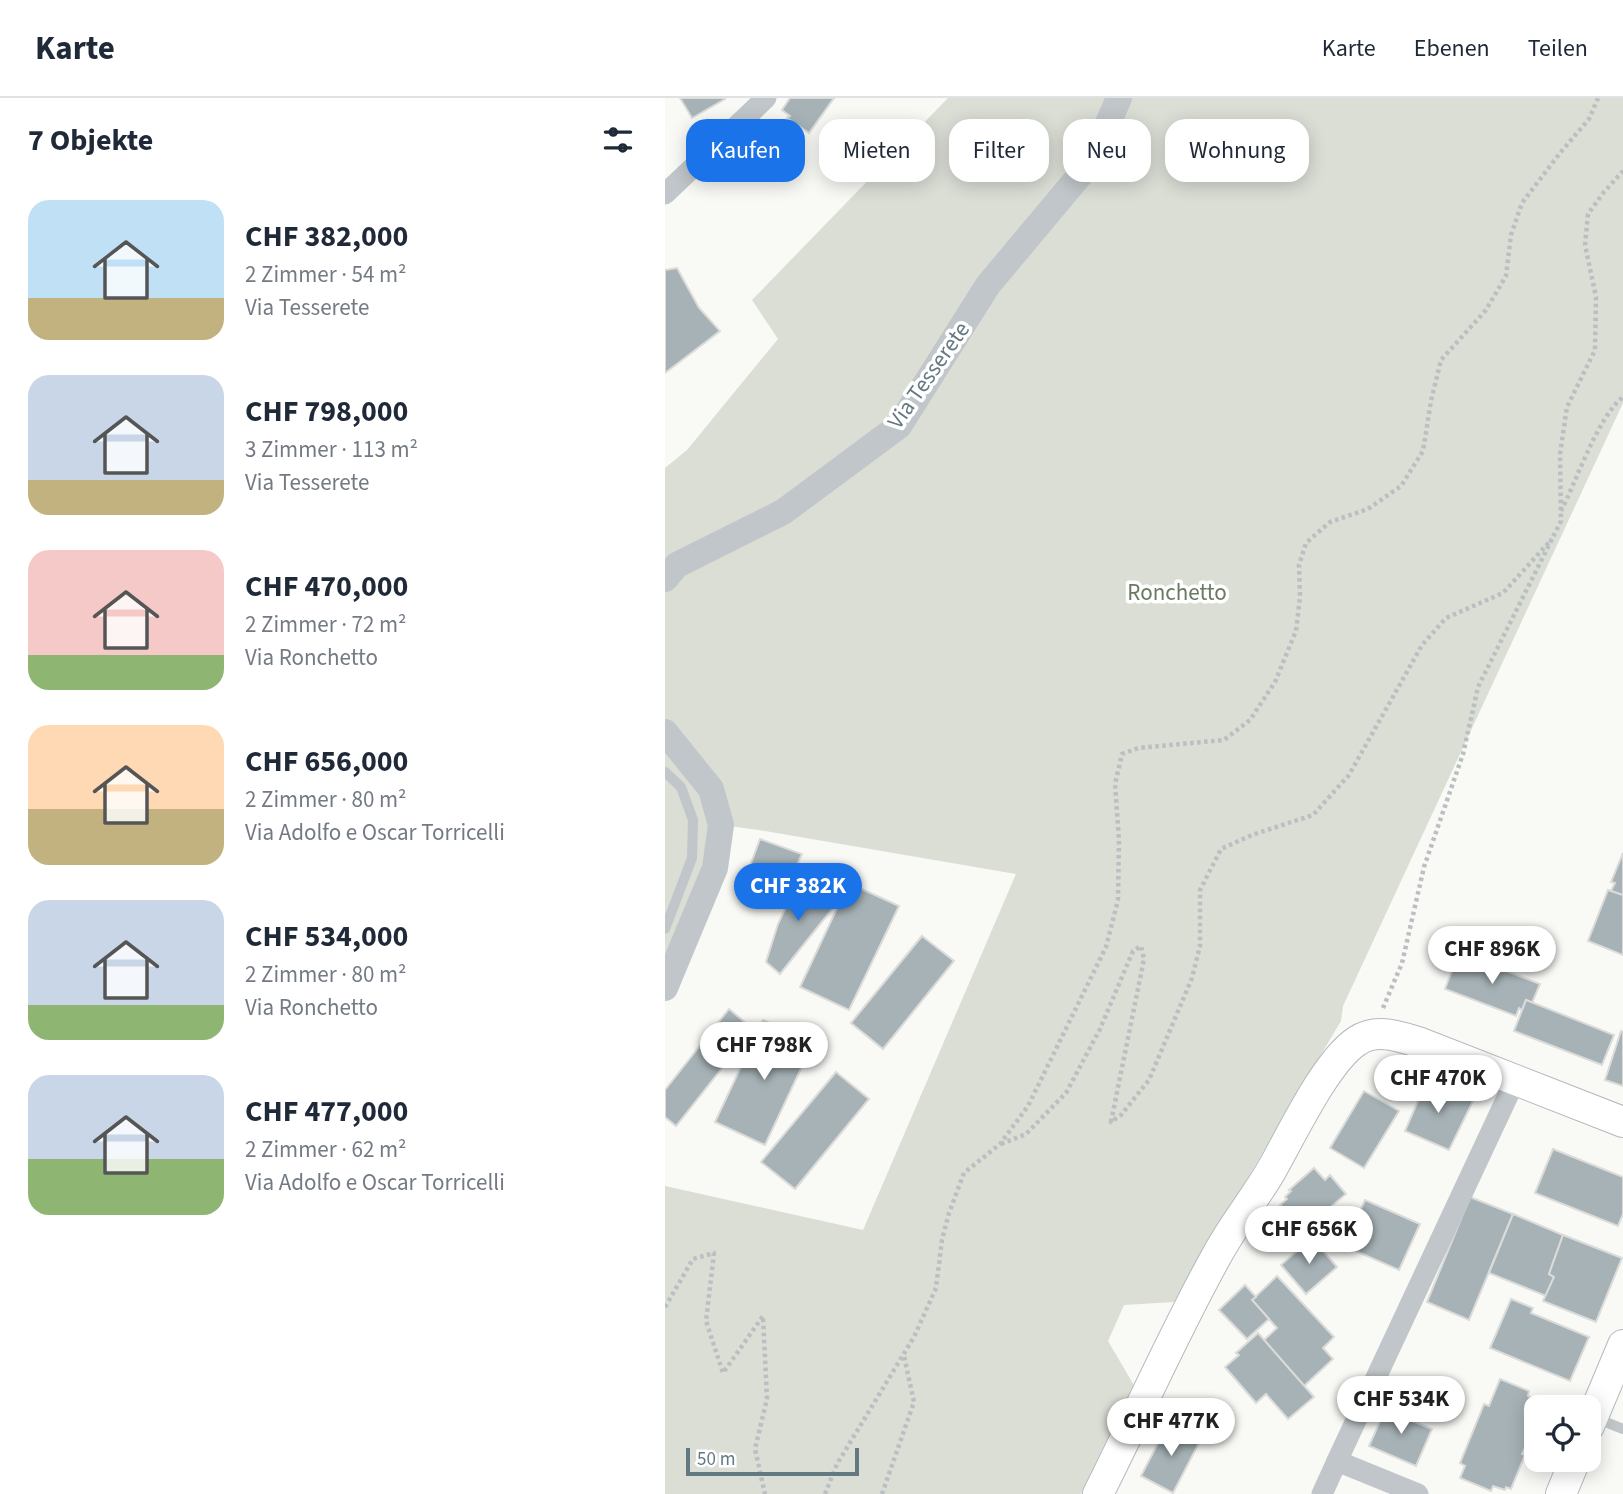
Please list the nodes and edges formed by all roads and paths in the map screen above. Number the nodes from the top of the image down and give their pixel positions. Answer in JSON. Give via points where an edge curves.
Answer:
{"nodes":[{"id":1,"x":766,"y":98,"type":"edge"},
{"id":2,"x":1119,"y":98,"type":"edge"},
{"id":3,"x":1598,"y":98,"type":"edge"},
{"id":4,"x":1623,"y":171,"type":"edge"},
{"id":5,"x":665,"y":194,"type":"edge"},
{"id":6,"x":1623,"y":397,"type":"edge"},
{"id":7,"x":1561,"y":512,"type":"junction"},
{"id":8,"x":1552,"y":538,"type":"junction"},
{"id":9,"x":665,"y":579,"type":"edge"},
{"id":10,"x":665,"y":732,"type":"edge"},
{"id":11,"x":665,"y":772,"type":"edge"},
{"id":12,"x":665,"y":929,"type":"edge"},
{"id":13,"x":665,"y":988,"type":"edge"},
{"id":14,"x":1373,"y":1034,"type":"junction"},
{"id":15,"x":1465,"y":1059,"type":"junction"},
{"id":16,"x":1623,"y":1122,"type":"edge"},
{"id":17,"x":1000,"y":1144,"type":"junction"},
{"id":18,"x":665,"y":1307,"type":"edge"},
{"id":19,"x":1623,"y":1345,"type":"edge"},
{"id":20,"x":903,"y":1355,"type":"junction"},
{"id":21,"x":1601,"y":1398,"type":"edge"},
{"id":22,"x":1601,"y":1424,"type":"edge"},
{"id":23,"x":1623,"y":1429,"type":"edge"},
{"id":24,"x":1337,"y":1461,"type":"junction"},
{"id":25,"x":1570,"y":1472,"type":"edge"},
{"id":26,"x":765,"y":1494,"type":"edge"},
{"id":27,"x":825,"y":1494,"type":"edge"},
{"id":28,"x":882,"y":1494,"type":"edge"},
{"id":29,"x":1098,"y":1494,"type":"edge"},
{"id":30,"x":1322,"y":1494,"type":"edge"},
{"id":31,"x":1419,"y":1494,"type":"edge"},
{"id":32,"x":1561,"y":1494,"type":"edge"}],
"edges":[{"from":1,"to":5,"type":"street"},
{"from":2,"to":9,"type":"street","name":"Via Tesserete","via":[[1091,162],[988,285],[899,426],[783,512],[677,565]]},
{"from":3,"to":17,"type":"path","via":[[1589,119],[1523,203],[1511,235],[1506,276],[1486,310],[1441,360],[1423,451],[1401,486],[1368,509],[1330,522],[1307,543],[1299,565],[1296,631],[1275,682],[1250,720],[1224,740],[1138,748],[1122,754],[1115,784],[1118,900],[1106,947],[1028,1106]]},
{"from":4,"to":7,"type":"path","via":[[1588,214],[1585,245],[1596,297],[1595,350],[1567,407],[1560,454]]},
{"from":6,"to":7,"type":"path","via":[[1592,441]]},
{"from":7,"to":8,"type":"path"},
{"from":8,"to":14,"type":"path","via":[[1478,687],[1402,963]]},
{"from":8,"to":17,"type":"path","via":[[1503,593],[1446,618],[1422,645],[1349,775],[1313,815],[1221,849],[1200,890],[1200,946],[1192,978],[1149,1080],[1121,1115],[1111,1122],[1144,959],[1141,946],[1133,951],[1100,1030],[1066,1093],[1026,1134]]},
{"from":10,"to":13,"type":"street","via":[[711,789],[721,825],[715,867]]},
{"from":11,"to":12,"type":"lane","via":[[681,787],[693,820],[692,858]]},
{"from":14,"to":15,"type":"main road","via":[[1394,1035]]},
{"from":14,"to":29,"type":"main road","via":[[1357,1041],[1339,1058],[1218,1254]]},
{"from":15,"to":16,"type":"main road"},
{"from":15,"to":24,"type":"street","via":[[1513,1087]]},
{"from":17,"to":20,"type":"path","via":[[964,1173],[942,1240],[936,1289]]},
{"from":18,"to":26,"type":"path","via":[[693,1259],[714,1253],[706,1321],[723,1373],[763,1316],[767,1399],[755,1448]]},
{"from":19,"to":21,"type":"main road"},
{"from":20,"to":27,"type":"path","via":[[837,1464]]},
{"from":20,"to":28,"type":"path","via":[[914,1402]]},
{"from":22,"to":23,"type":"lane"},
{"from":24,"to":30,"type":"street"},
{"from":24,"to":31,"type":"street"},
{"from":25,"to":32,"type":"main road"}]}
